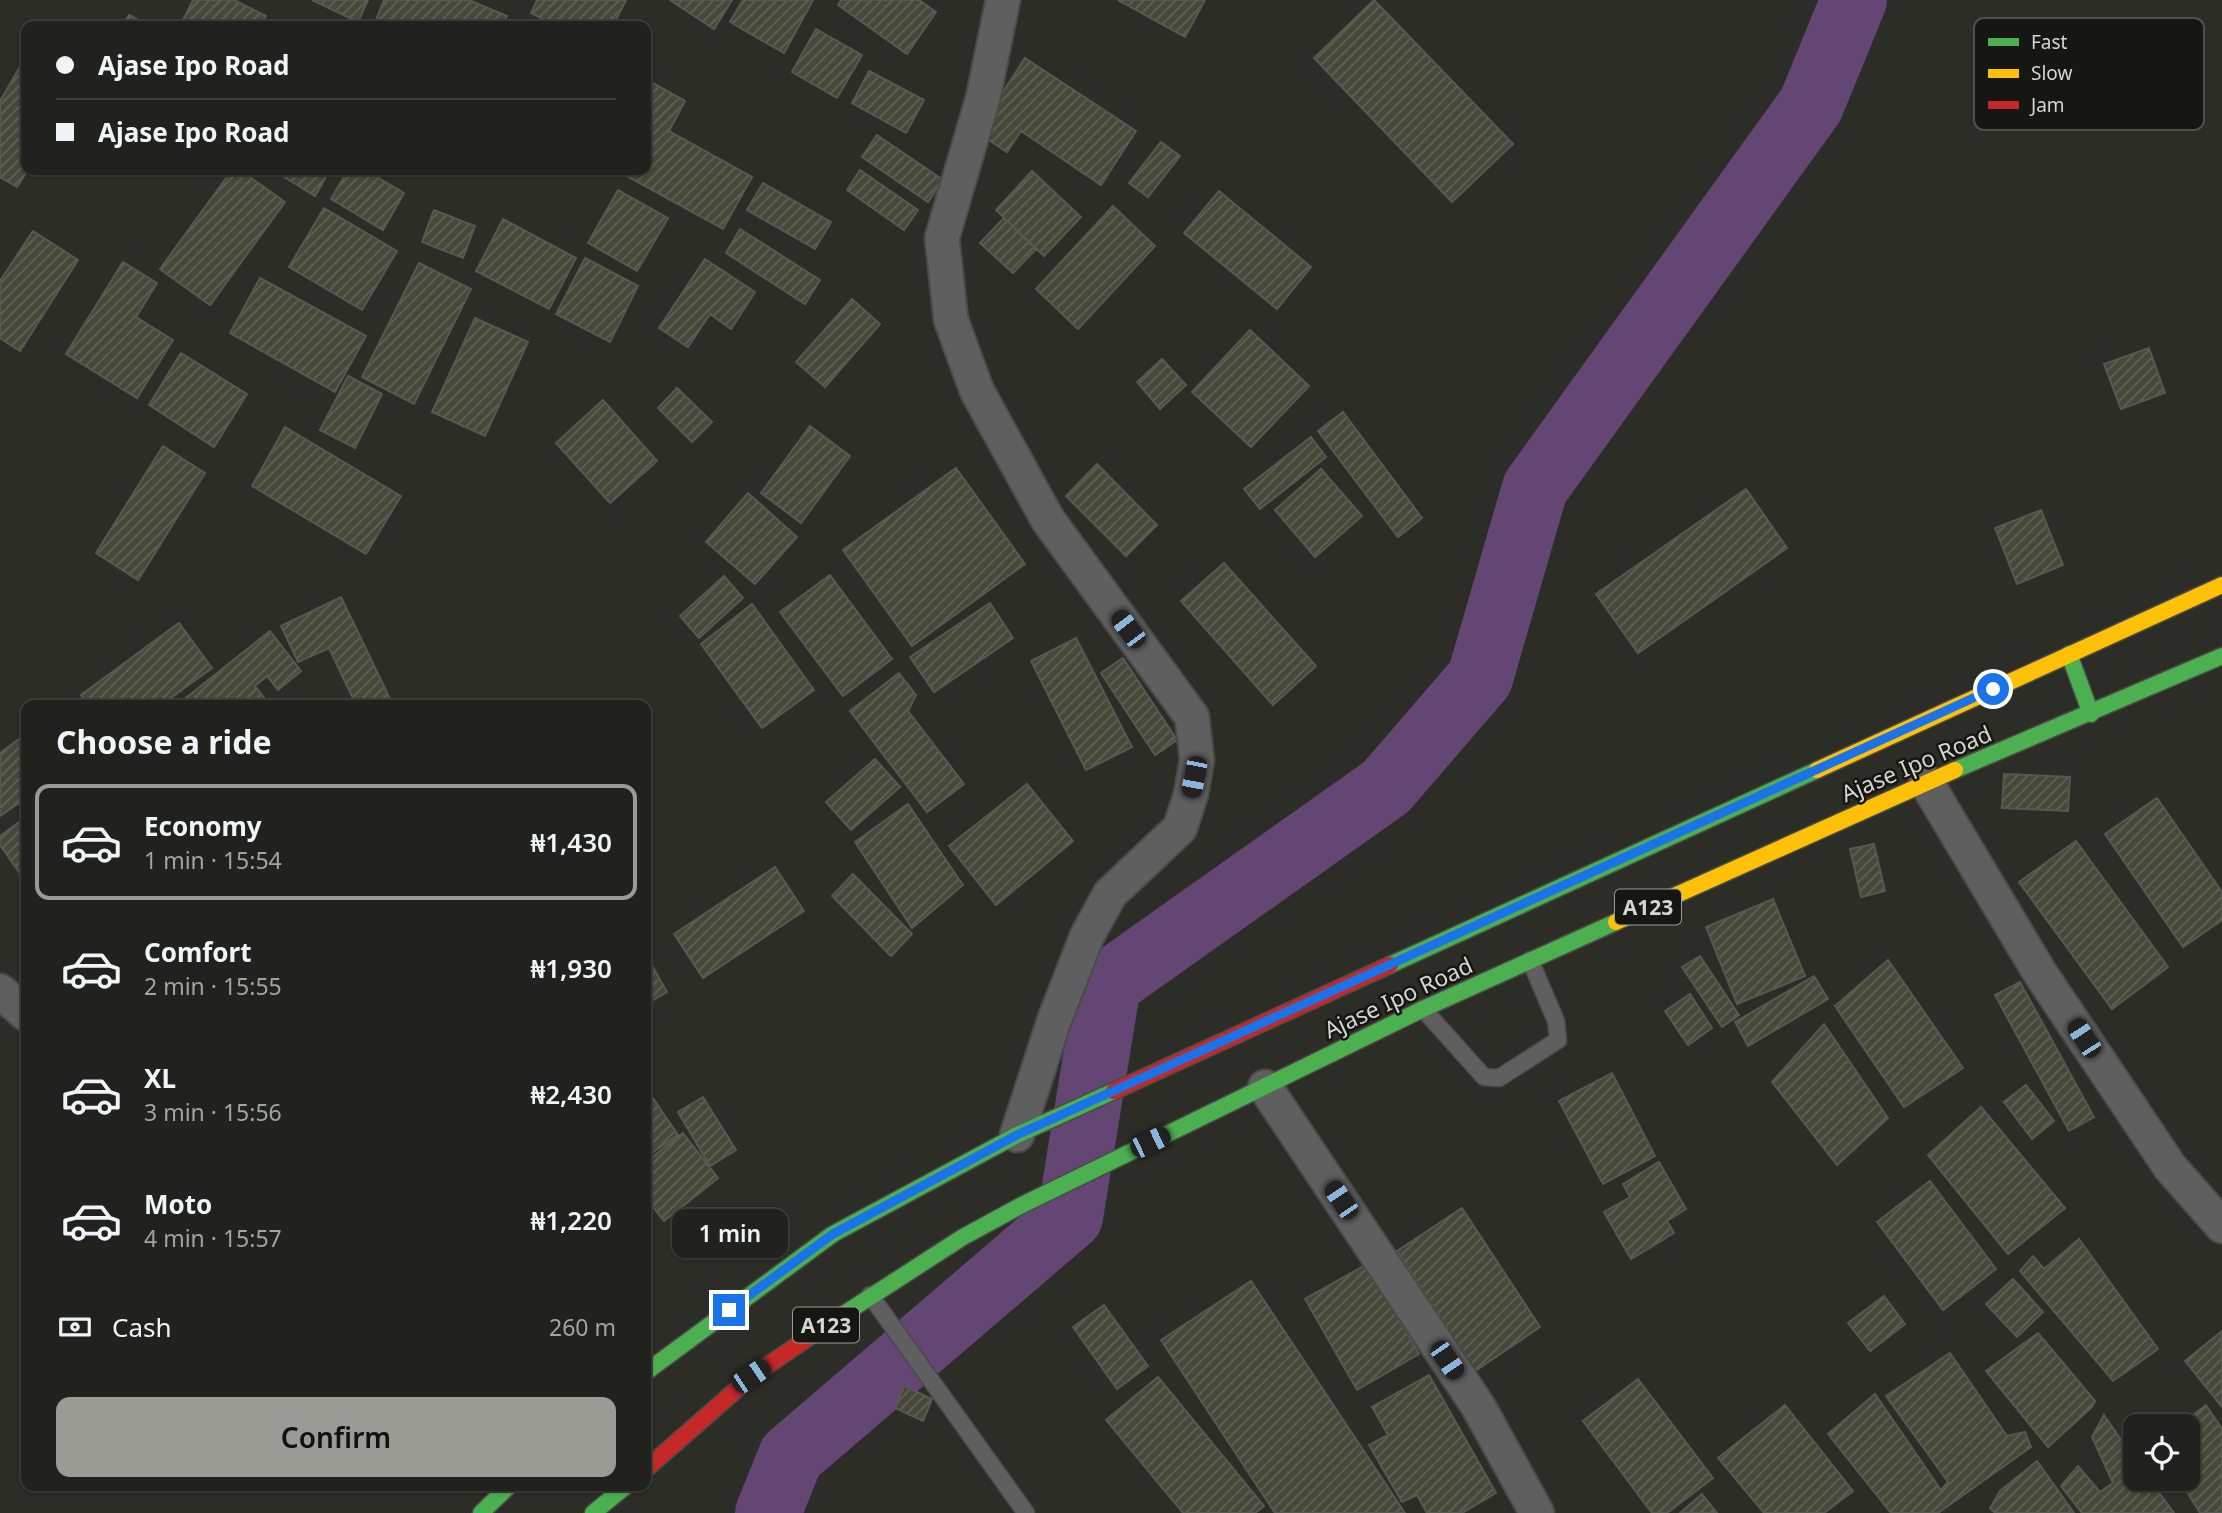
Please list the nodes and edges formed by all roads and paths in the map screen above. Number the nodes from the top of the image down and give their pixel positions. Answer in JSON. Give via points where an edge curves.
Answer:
{"nodes":[{"id":1,"x":1003,"y":0,"type":"edge"},
{"id":2,"x":2222,"y":585,"type":"edge"},
{"id":3,"x":2068,"y":654,"type":"junction"},
{"id":4,"x":2222,"y":656,"type":"edge"},
{"id":5,"x":2091,"y":714,"type":"junction"},
{"id":6,"x":1926,"y":782,"type":"junction"},
{"id":7,"x":1530,"y":960,"type":"junction"},
{"id":8,"x":0,"y":991,"type":"edge"},
{"id":9,"x":1423,"y":1009,"type":"junction"},
{"id":10,"x":21,"y":1010,"type":"edge"},
{"id":11,"x":1265,"y":1087,"type":"junction"},
{"id":12,"x":1017,"y":1135,"type":"junction"},
{"id":13,"x":2222,"y":1226,"type":"edge"},
{"id":14,"x":870,"y":1295,"type":"junction"},
{"id":15,"x":651,"y":1368,"type":"edge"},
{"id":16,"x":651,"y":1465,"type":"edge"},
{"id":17,"x":504,"y":1491,"type":"edge"},
{"id":18,"x":619,"y":1491,"type":"edge"},
{"id":19,"x":481,"y":1513,"type":"edge"},
{"id":20,"x":593,"y":1513,"type":"edge"},
{"id":21,"x":1026,"y":1513,"type":"edge"},
{"id":22,"x":1536,"y":1513,"type":"edge"}],
"edges":[{"from":1,"to":12,"type":"street","via":[[983,98],[942,238],[951,320],[977,391],[1048,520],[1192,716],[1197,761],[1180,828],[1110,894],[1087,936]]},
{"from":2,"to":3,"type":"highway","name":"Ajase Ipo Road","number":"A123"},
{"from":3,"to":5,"type":"highway"},
{"from":3,"to":12,"type":"highway","name":"Ajase Ipo Road","number":"A123"},
{"from":4,"to":5,"type":"highway","name":"Ajase Ipo Road","number":"A123"},
{"from":5,"to":6,"type":"highway","name":"Ajase Ipo Road","number":"A123"},
{"from":6,"to":7,"type":"highway","name":"Ajase Ipo Road","number":"A123"},
{"from":6,"to":13,"type":"street","via":[[2040,973],[2170,1167]]},
{"from":7,"to":9,"type":"highway","name":"Ajase Ipo Road","number":"A123"},
{"from":7,"to":9,"type":"lane","via":[[1556,1021],[1558,1040],[1499,1078],[1484,1077]]},
{"from":8,"to":10,"type":"street"},
{"from":9,"to":11,"type":"highway","name":"Ajase Ipo Road","number":"A123"},
{"from":11,"to":14,"type":"highway","name":"Ajase Ipo Road","number":"A123","via":[[1022,1205]]},
{"from":11,"to":22,"type":"street","via":[[1478,1406]]},
{"from":12,"to":15,"type":"highway","name":"Ajase Ipo Road","number":"A123","via":[[833,1234]]},
{"from":14,"to":16,"type":"highway","name":"Ajase Ipo Road","number":"A123","via":[[751,1376]]},
{"from":14,"to":21,"type":"lane"},
{"from":17,"to":19,"type":"highway"},
{"from":18,"to":20,"type":"highway"}]}
